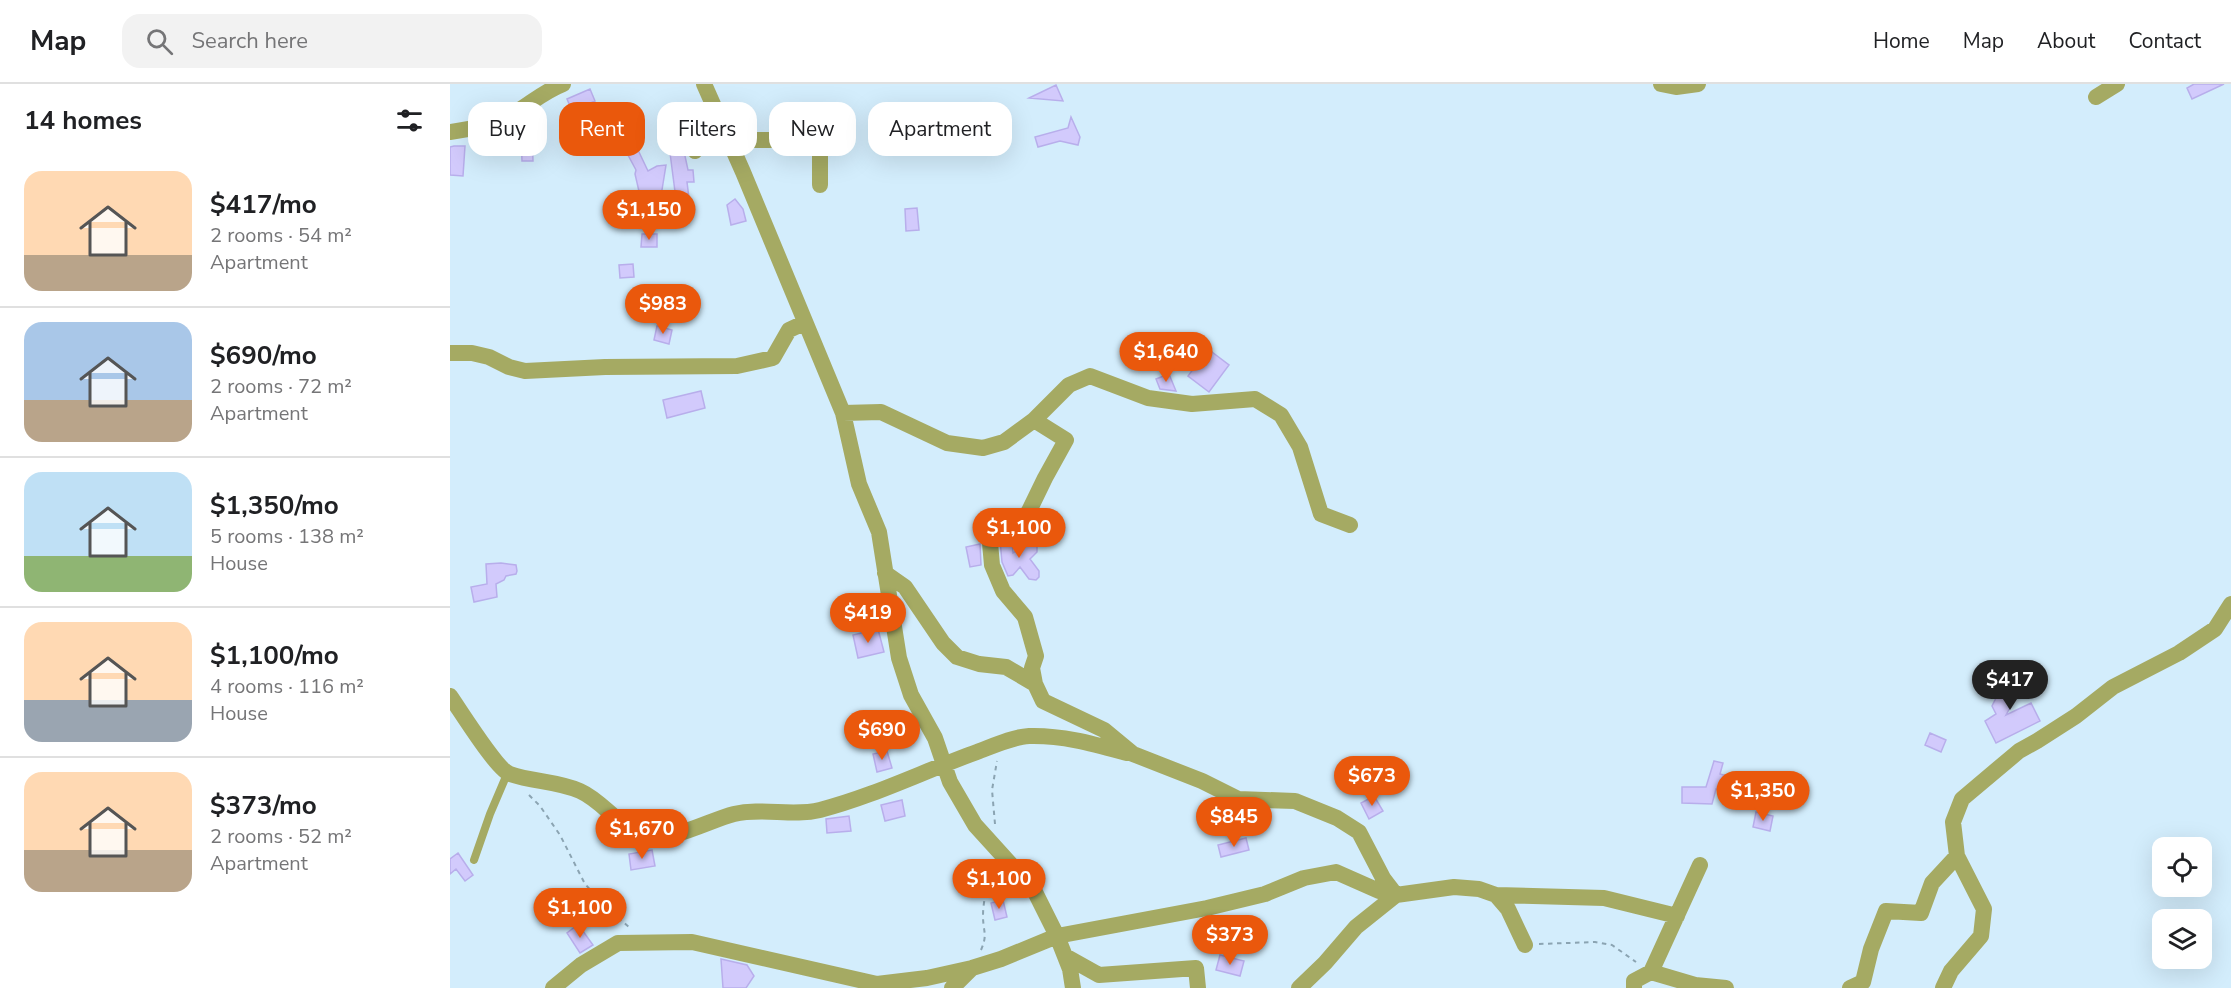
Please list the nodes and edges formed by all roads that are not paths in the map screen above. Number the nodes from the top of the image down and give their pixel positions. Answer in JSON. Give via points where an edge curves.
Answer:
{"nodes":[{"id":1,"x":563,"y":84,"type":"edge"},
{"id":2,"x":704,"y":84,"type":"edge"},
{"id":3,"x":1661,"y":84,"type":"edge"},
{"id":4,"x":1698,"y":84,"type":"edge"},
{"id":5,"x":2117,"y":84,"type":"edge"},
{"id":6,"x":2096,"y":98,"type":"dead end"},
{"id":7,"x":712,"y":102,"type":"edge"},
{"id":8,"x":450,"y":132,"type":"edge"},
{"id":9,"x":757,"y":140,"type":"edge"},
{"id":10,"x":736,"y":156,"type":"edge"},
{"id":11,"x":820,"y":185,"type":"dead end"},
{"id":12,"x":804,"y":323,"type":"junction"},
{"id":13,"x":450,"y":353,"type":"edge"},
{"id":14,"x":843,"y":413,"type":"junction"},
{"id":15,"x":1034,"y":420,"type":"junction"},
{"id":16,"x":1350,"y":525,"type":"dead end"},
{"id":17,"x":885,"y":573,"type":"junction"},
{"id":18,"x":2231,"y":604,"type":"edge"},
{"id":19,"x":1035,"y":684,"type":"junction"},
{"id":20,"x":450,"y":696,"type":"edge"},
{"id":21,"x":1133,"y":754,"type":"junction"},
{"id":22,"x":944,"y":764,"type":"junction"},
{"id":23,"x":507,"y":774,"type":"junction"},
{"id":24,"x":1957,"y":856,"type":"junction"},
{"id":25,"x":474,"y":860,"type":"dead end"},
{"id":26,"x":1700,"y":866,"type":"dead end"},
{"id":27,"x":1396,"y":895,"type":"junction"},
{"id":28,"x":1496,"y":896,"type":"junction"},
{"id":29,"x":1677,"y":916,"type":"junction"},
{"id":30,"x":1057,"y":936,"type":"junction"},
{"id":31,"x":1525,"y":945,"type":"road end"},
{"id":32,"x":1065,"y":956,"type":"junction"},
{"id":33,"x":972,"y":968,"type":"junction"},
{"id":34,"x":1651,"y":972,"type":"junction"},
{"id":35,"x":553,"y":988,"type":"edge"},
{"id":36,"x":952,"y":988,"type":"edge"},
{"id":37,"x":1072,"y":988,"type":"edge"},
{"id":38,"x":1198,"y":988,"type":"edge"},
{"id":39,"x":1299,"y":988,"type":"edge"},
{"id":40,"x":1634,"y":988,"type":"edge"},
{"id":41,"x":1726,"y":988,"type":"edge"},
{"id":42,"x":1850,"y":988,"type":"edge"},
{"id":43,"x":1943,"y":988,"type":"edge"}],
"edges":[{"from":1,"to":8,"type":"street","via":[[517,112]]},
{"from":2,"to":7,"type":"street"},
{"from":3,"to":4,"type":"street"},
{"from":5,"to":6,"type":"street"},
{"from":9,"to":11,"type":"street","via":[[820,140]]},
{"from":10,"to":12,"type":"street"},
{"from":12,"to":13,"type":"street","via":[[789,330],[773,358],[737,366],[525,371],[489,357]]},
{"from":12,"to":14,"type":"street"},
{"from":14,"to":15,"type":"street","via":[[881,412],[947,443],[983,448],[1004,442]]},
{"from":14,"to":17,"type":"street","via":[[859,484],[879,532]]},
{"from":15,"to":16,"type":"street","via":[[1069,385],[1090,376],[1148,398],[1192,404],[1255,399],[1281,415],[1300,447],[1321,514]]},
{"from":15,"to":19,"type":"street","via":[[1066,441],[1021,523],[989,532],[992,565],[1004,591],[1025,617],[1036,656],[1032,668]]},
{"from":17,"to":19,"type":"street","via":[[905,586],[943,643],[957,657],[1006,666]]},
{"from":17,"to":22,"type":"street","via":[[899,658],[911,695],[935,738]]},
{"from":18,"to":24,"type":"street","via":[[2215,629],[2179,653],[2113,687],[2076,716],[2019,750],[1962,799],[1953,822]]},
{"from":19,"to":21,"type":"street","via":[[1044,701],[1104,730]]},
{"from":20,"to":23,"type":"street"},
{"from":21,"to":22,"type":"street","via":[[1078,739],[1027,736]]},
{"from":21,"to":27,"type":"street","via":[[1238,799],[1295,801],[1337,818],[1359,832]]},
{"from":22,"to":23,"type":"street","via":[[888,788],[819,810],[750,811],[658,837],[628,828],[592,798],[573,788]]},
{"from":22,"to":30,"type":"street","via":[[975,825],[1034,890]]},
{"from":23,"to":25,"type":"lane"},
{"from":24,"to":42,"type":"street","via":[[1932,883],[1921,913],[1886,911],[1863,982]]},
{"from":24,"to":43,"type":"street","via":[[1984,909],[1982,936],[1951,971]]},
{"from":26,"to":29,"type":"street"},
{"from":27,"to":28,"type":"street","via":[[1454,887],[1479,889]]},
{"from":27,"to":30,"type":"street","via":[[1336,872],[1207,908]]},
{"from":27,"to":39,"type":"street","via":[[1356,927]]},
{"from":28,"to":29,"type":"street","via":[[1605,898]]},
{"from":28,"to":31,"type":"street","via":[[1508,909]]},
{"from":29,"to":34,"type":"street"},
{"from":30,"to":32,"type":"street"},
{"from":30,"to":33,"type":"street"},
{"from":32,"to":37,"type":"street"},
{"from":32,"to":38,"type":"street","via":[[1099,975],[1196,968]]},
{"from":33,"to":35,"type":"street","via":[[878,984],[692,942],[618,942]]},
{"from":33,"to":36,"type":"street"},
{"from":34,"to":40,"type":"street","via":[[1634,981]]},
{"from":34,"to":41,"type":"street","via":[[1695,985]]}]}
